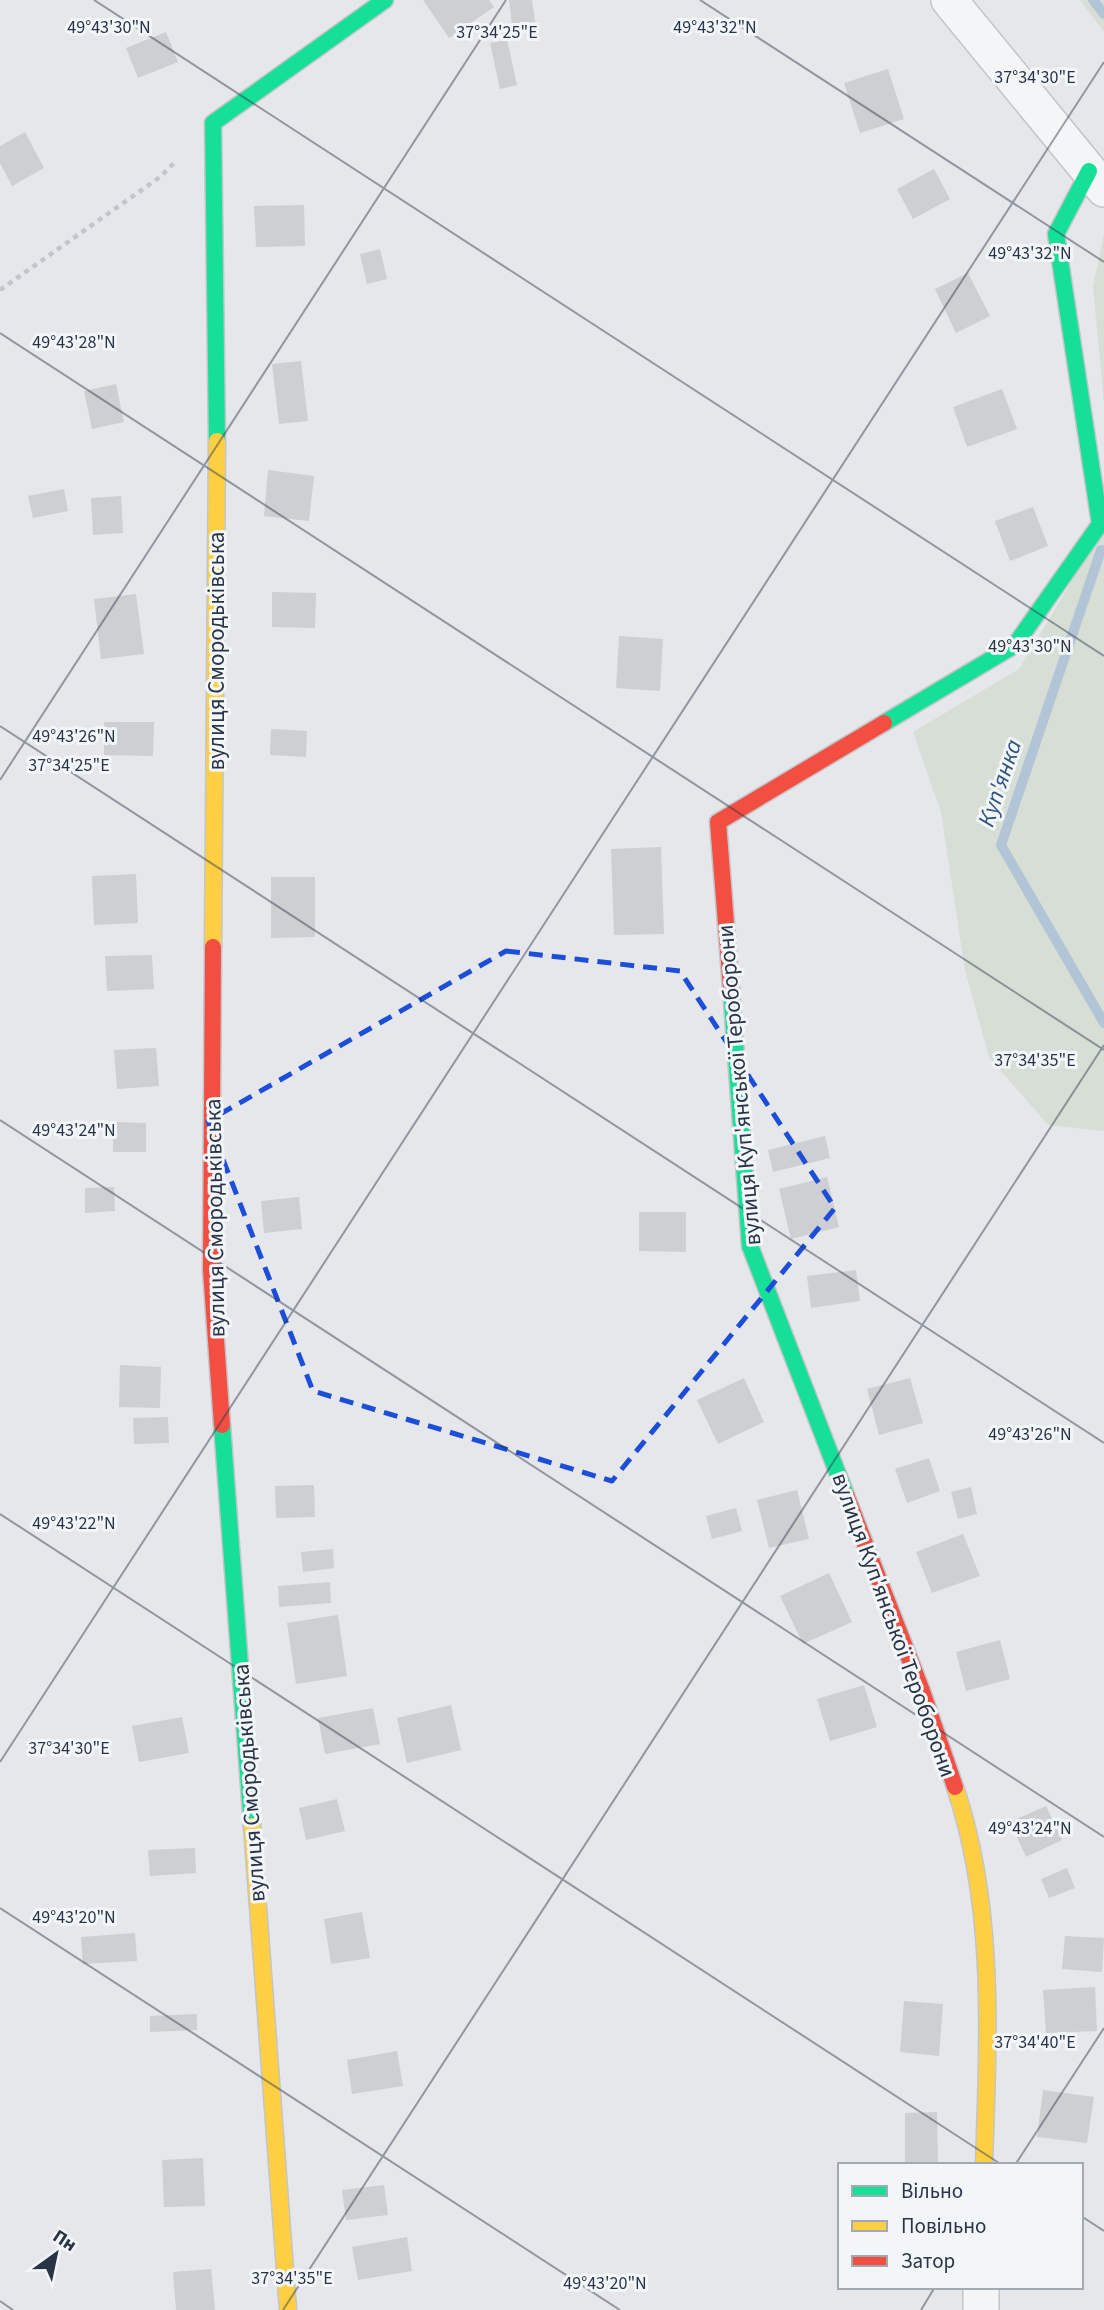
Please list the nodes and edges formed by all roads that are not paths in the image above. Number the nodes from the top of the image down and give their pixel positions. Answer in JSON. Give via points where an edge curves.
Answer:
{"nodes":[{"id":1,"x":385,"y":0,"type":"edge"},
{"id":2,"x":949,"y":0,"type":"edge"},
{"id":3,"x":1096,"y":180,"type":"edge"},
{"id":4,"x":984,"y":2163,"type":"edge"},
{"id":5,"x":981,"y":2289,"type":"edge"},
{"id":6,"x":288,"y":2310,"type":"edge"},
{"id":7,"x":981,"y":2310,"type":"edge"}],
"edges":[{"from":1,"to":6,"type":"street","name":"вулиця Смородьківська","via":[[213,123],[218,338],[211,1270]]},
{"from":2,"to":3,"type":"street","name":"вулиця Куп'янської Тероборони"},
{"from":3,"to":4,"type":"street","name":"вулиця Куп'янської Тероборони","via":[[1056,234],[1100,524],[1015,645],[718,822],[750,1246],[922,1691],[971,1834],[989,1987]]},
{"from":5,"to":7,"type":"street"}]}
